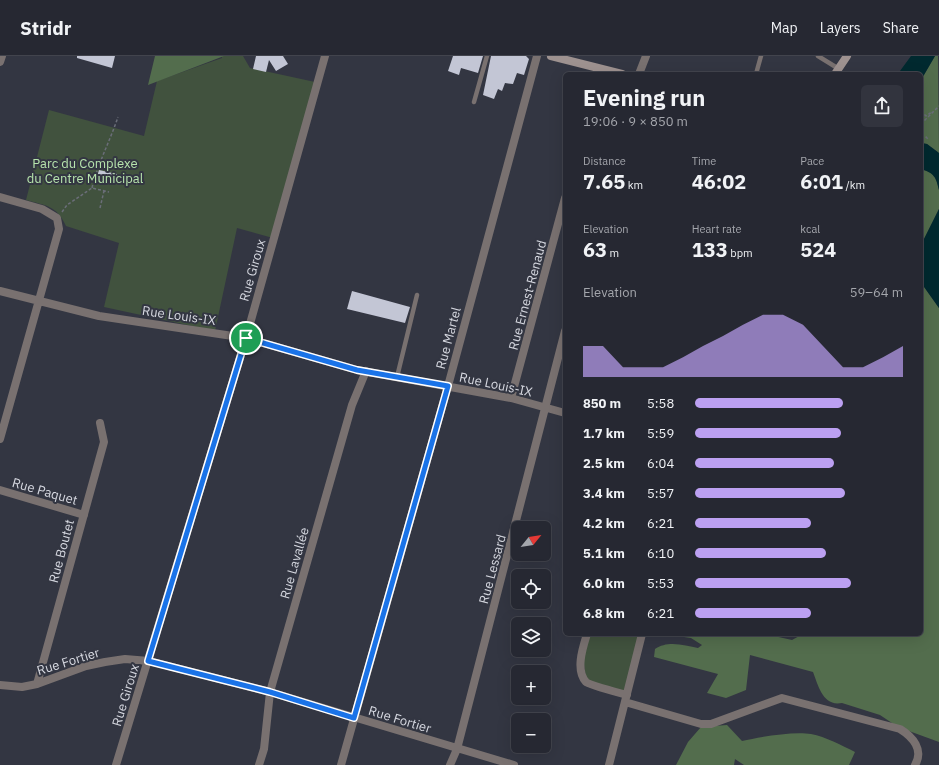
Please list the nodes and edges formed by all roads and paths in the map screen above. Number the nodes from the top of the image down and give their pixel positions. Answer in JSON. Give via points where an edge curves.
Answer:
{"nodes":[{"id":1,"x":2,"y":56,"type":"edge"},
{"id":2,"x":325,"y":56,"type":"edge"},
{"id":3,"x":487,"y":56,"type":"edge"},
{"id":4,"x":537,"y":56,"type":"edge"},
{"id":5,"x":551,"y":56,"type":"edge"},
{"id":6,"x":646,"y":56,"type":"edge"},
{"id":7,"x":761,"y":56,"type":"edge"},
{"id":8,"x":818,"y":56,"type":"edge"},
{"id":9,"x":847,"y":56,"type":"edge"},
{"id":10,"x":0,"y":62,"type":"edge"},
{"id":11,"x":599,"y":71,"type":"edge"},
{"id":12,"x":837,"y":71,"type":"edge"},
{"id":13,"x":640,"y":72,"type":"edge"},
{"id":14,"x":757,"y":72,"type":"edge"},
{"id":15,"x":474,"y":102,"type":"dead end"},
{"id":16,"x":939,"y":106,"type":"edge"},
{"id":17,"x":923,"y":113,"type":"edge"},
{"id":18,"x":932,"y":115,"type":"junction"},
{"id":19,"x":118,"y":117,"type":"dead end"},
{"id":20,"x":923,"y":122,"type":"edge"},
{"id":21,"x":923,"y":136,"type":"edge"},
{"id":22,"x":928,"y":139,"type":"dead end"},
{"id":23,"x":92,"y":188,"type":"junction"},
{"id":24,"x":104,"y":191,"type":"junction"},
{"id":25,"x":109,"y":192,"type":"dead end"},
{"id":26,"x":0,"y":197,"type":"edge"},
{"id":27,"x":563,"y":205,"type":"edge"},
{"id":28,"x":100,"y":208,"type":"dead end"},
{"id":29,"x":57,"y":218,"type":"junction"},
{"id":30,"x":0,"y":291,"type":"edge"},
{"id":31,"x":417,"y":295,"type":"dead end"},
{"id":32,"x":39,"y":302,"type":"junction"},
{"id":33,"x":246,"y":338,"type":"junction"},
{"id":34,"x":563,"y":339,"type":"edge"},
{"id":35,"x":366,"y":371,"type":"junction"},
{"id":36,"x":397,"y":377,"type":"junction"},
{"id":37,"x":448,"y":386,"type":"junction"},
{"id":38,"x":511,"y":398,"type":"junction"},
{"id":39,"x":545,"y":408,"type":"junction"},
{"id":40,"x":563,"y":412,"type":"edge"},
{"id":41,"x":100,"y":423,"type":"dead end"},
{"id":42,"x":0,"y":439,"type":"edge"},
{"id":43,"x":0,"y":490,"type":"edge"},
{"id":44,"x":84,"y":515,"type":"junction"},
{"id":45,"x":586,"y":636,"type":"edge"},
{"id":46,"x":642,"y":636,"type":"edge"},
{"id":47,"x":148,"y":661,"type":"junction"},
{"id":48,"x":37,"y":684,"type":"junction"},
{"id":49,"x":0,"y":685,"type":"edge"},
{"id":50,"x":270,"y":692,"type":"junction"},
{"id":51,"x":626,"y":699,"type":"junction"},
{"id":52,"x":354,"y":718,"type":"junction"},
{"id":53,"x":457,"y":749,"type":"junction"},
{"id":54,"x":116,"y":765,"type":"edge"},
{"id":55,"x":260,"y":765,"type":"edge"},
{"id":56,"x":341,"y":765,"type":"edge"},
{"id":57,"x":450,"y":765,"type":"edge"},
{"id":58,"x":514,"y":765,"type":"edge"},
{"id":59,"x":609,"y":765,"type":"edge"},
{"id":60,"x":915,"y":765,"type":"edge"}],
"edges":[{"from":1,"to":10,"type":"street"},
{"from":2,"to":33,"type":"street","name":"Rue Giroux"},
{"from":3,"to":15,"type":"lane"},
{"from":4,"to":37,"type":"street","name":"Rue Martel"},
{"from":5,"to":11,"type":"main road"},
{"from":6,"to":13,"type":"street"},
{"from":7,"to":14,"type":"lane"},
{"from":8,"to":12,"type":"lane"},
{"from":9,"to":12,"type":"main road"},
{"from":16,"to":18,"type":"path"},
{"from":17,"to":18,"type":"path","via":[[926,116],[930,113]]},
{"from":18,"to":20,"type":"path"},
{"from":19,"to":23,"type":"path","via":[[98,165]]},
{"from":21,"to":22,"type":"path"},
{"from":23,"to":24,"type":"path"},
{"from":23,"to":29,"type":"path","via":[[67,205]]},
{"from":24,"to":25,"type":"path"},
{"from":24,"to":28,"type":"path"},
{"from":26,"to":29,"type":"street","via":[[42,209]]},
{"from":27,"to":38,"type":"street","name":"Rue Ernest-Renaud"},
{"from":29,"to":32,"type":"street","via":[[59,229]]},
{"from":30,"to":32,"type":"street","name":"Rue Louis-IX"},
{"from":31,"to":36,"type":"lane"},
{"from":32,"to":33,"type":"street","name":"Rue Louis-IX","via":[[99,316]]},
{"from":32,"to":42,"type":"street"},
{"from":33,"to":35,"type":"street","name":"Rue Louis-IX"},
{"from":33,"to":47,"type":"street","name":"Rue Giroux"},
{"from":34,"to":39,"type":"street","name":"Rue Lessard"},
{"from":35,"to":36,"type":"street","name":"Rue Louis-IX"},
{"from":35,"to":50,"type":"street","name":"Rue Lavallée","via":[[352,405]]},
{"from":36,"to":37,"type":"street","name":"Rue Louis-IX"},
{"from":37,"to":38,"type":"street","name":"Rue Louis-IX"},
{"from":37,"to":52,"type":"street","name":"Rue Martel"},
{"from":38,"to":39,"type":"street","name":"Rue Louis-IX"},
{"from":39,"to":40,"type":"street","name":"Rue Louis-IX"},
{"from":39,"to":53,"type":"street","name":"Rue Lessard"},
{"from":41,"to":44,"type":"street","name":"Rue Boutet","via":[[104,442]]},
{"from":43,"to":44,"type":"street","name":"Rue Paquet"},
{"from":44,"to":48,"type":"street","name":"Rue Boutet"},
{"from":45,"to":51,"type":"street","via":[[582,653],[582,675],[587,683]]},
{"from":46,"to":51,"type":"street"},
{"from":47,"to":48,"type":"street","name":"Rue Fortier","via":[[125,660],[86,666]]},
{"from":47,"to":50,"type":"street","name":"Rue Fortier"},
{"from":47,"to":54,"type":"street","name":"Rue Giroux"},
{"from":48,"to":49,"type":"street","name":"Rue Fortier","via":[[22,687]]},
{"from":50,"to":52,"type":"street","name":"Rue Fortier"},
{"from":50,"to":55,"type":"street","name":"Rue Lavallée"},
{"from":51,"to":59,"type":"street"},
{"from":51,"to":60,"type":"street","via":[[701,724],[711,724],[782,698],[900,729],[914,741],[918,750]]},
{"from":52,"to":53,"type":"street","name":"Rue Fortier"},
{"from":52,"to":56,"type":"street","name":"Rue Martel"},
{"from":53,"to":57,"type":"street","name":"Rue Lessard"},
{"from":53,"to":58,"type":"street","name":"Rue Fortier"}]}
